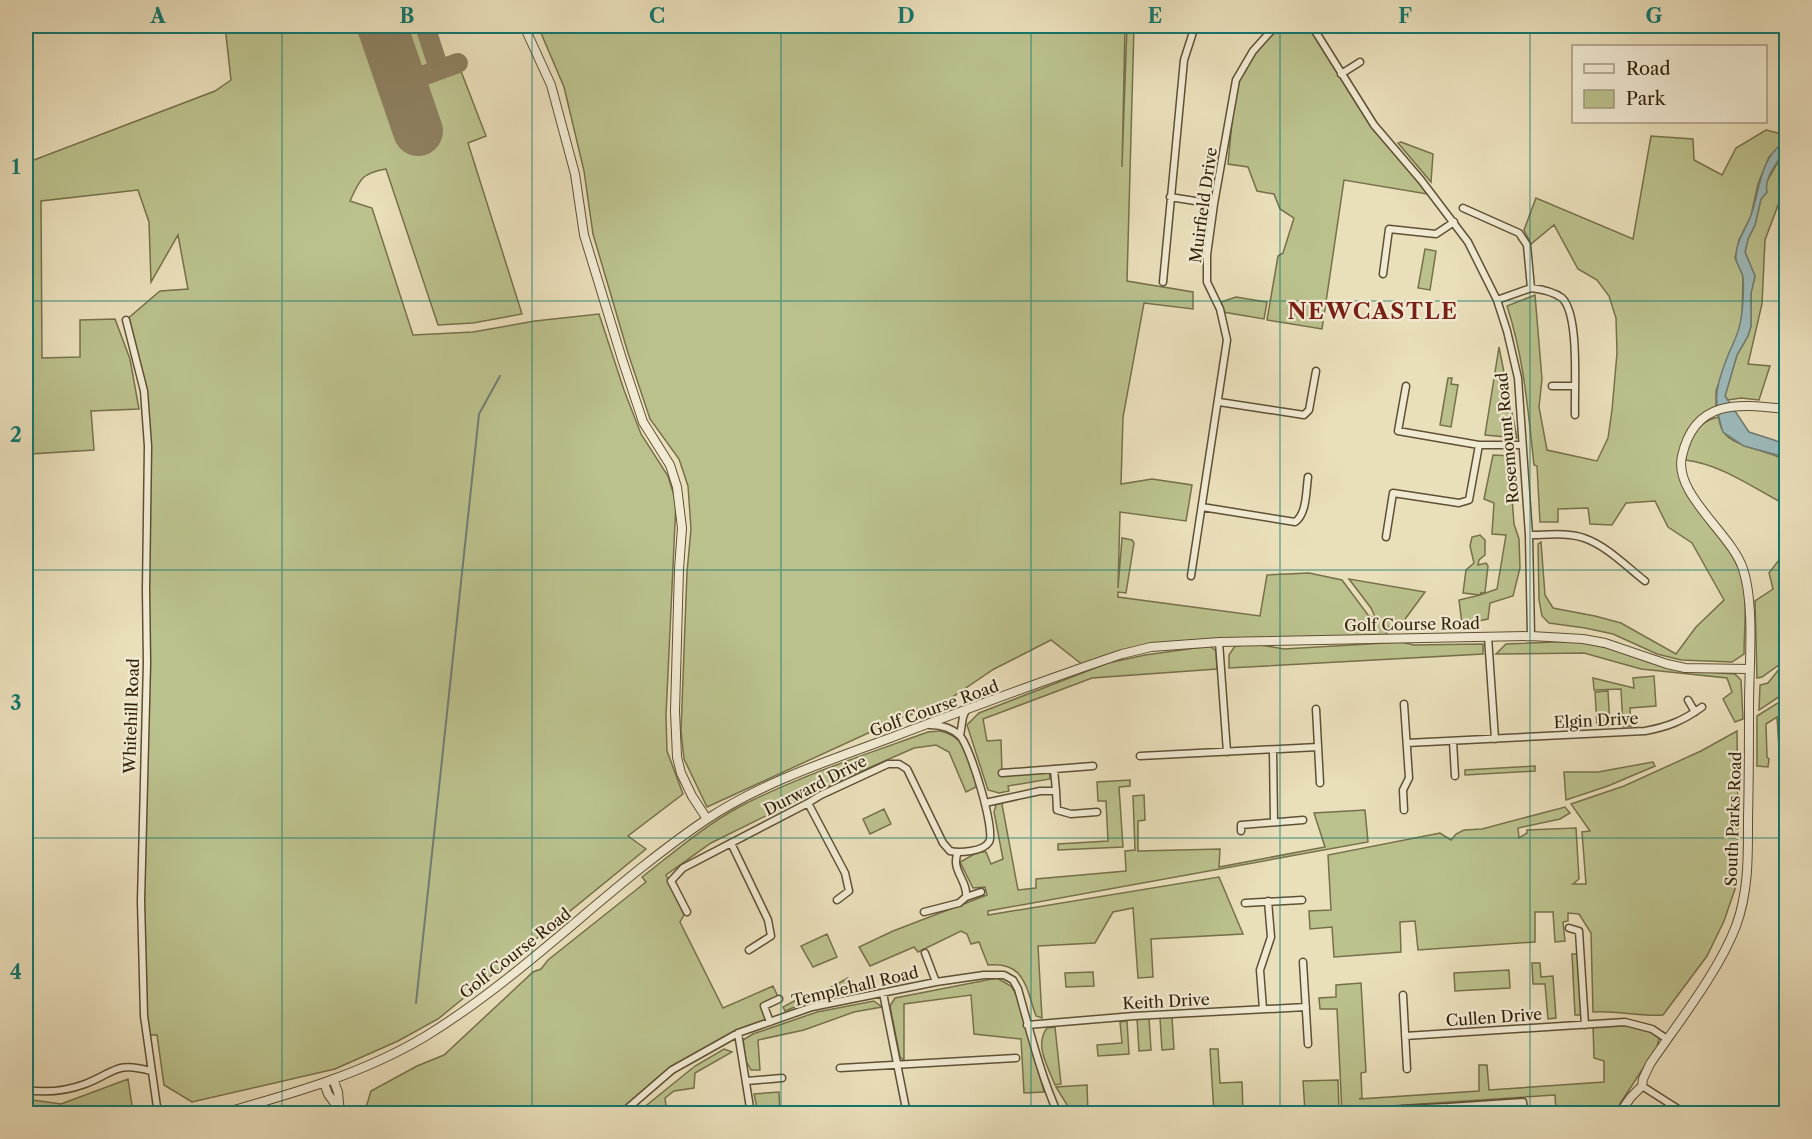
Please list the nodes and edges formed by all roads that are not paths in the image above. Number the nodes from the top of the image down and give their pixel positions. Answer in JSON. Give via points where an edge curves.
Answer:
{"nodes":[{"id":1,"x":524,"y":26,"type":"edge"},
{"id":2,"x":1195,"y":26,"type":"edge"},
{"id":3,"x":1281,"y":26,"type":"edge"},
{"id":4,"x":1312,"y":26,"type":"edge"},
{"id":5,"x":1360,"y":62,"type":"dead end"},
{"id":6,"x":1341,"y":74,"type":"junction"},
{"id":7,"x":1170,"y":197,"type":"junction"},
{"id":8,"x":1215,"y":204,"type":"junction"},
{"id":9,"x":1463,"y":208,"type":"dead end"},
{"id":10,"x":1454,"y":222,"type":"junction"},
{"id":11,"x":1383,"y":274,"type":"dead end"},
{"id":12,"x":1163,"y":282,"type":"dead end"},
{"id":13,"x":1530,"y":288,"type":"junction"},
{"id":14,"x":1497,"y":300,"type":"junction"},
{"id":15,"x":126,"y":320,"type":"dead end"},
{"id":16,"x":1316,"y":371,"type":"dead end"},
{"id":17,"x":1406,"y":386,"type":"dead end"},
{"id":18,"x":1552,"y":386,"type":"dead end"},
{"id":19,"x":1574,"y":386,"type":"junction"},
{"id":20,"x":1219,"y":402,"type":"junction"},
{"id":21,"x":1786,"y":409,"type":"edge"},
{"id":22,"x":1575,"y":415,"type":"dead end"},
{"id":23,"x":1479,"y":445,"type":"junction"},
{"id":24,"x":1522,"y":445,"type":"junction"},
{"id":25,"x":1308,"y":477,"type":"dead end"},
{"id":26,"x":1202,"y":507,"type":"junction"},
{"id":27,"x":1528,"y":535,"type":"junction"},
{"id":28,"x":1386,"y":537,"type":"dead end"},
{"id":29,"x":1191,"y":576,"type":"dead end"},
{"id":30,"x":1645,"y":581,"type":"dead end"},
{"id":31,"x":1531,"y":636,"type":"junction"},
{"id":32,"x":1488,"y":637,"type":"junction"},
{"id":33,"x":1219,"y":642,"type":"junction"},
{"id":34,"x":1749,"y":669,"type":"junction"},
{"id":35,"x":1688,"y":700,"type":"dead end"},
{"id":36,"x":1404,"y":704,"type":"dead end"},
{"id":37,"x":1702,"y":707,"type":"dead end"},
{"id":38,"x":1316,"y":709,"type":"dead end"},
{"id":39,"x":966,"y":710,"type":"junction"},
{"id":40,"x":1695,"y":712,"type":"junction"},
{"id":41,"x":926,"y":724,"type":"junction"},
{"id":42,"x":960,"y":736,"type":"junction"},
{"id":43,"x":1494,"y":739,"type":"junction"},
{"id":44,"x":1453,"y":741,"type":"junction"},
{"id":45,"x":1407,"y":743,"type":"junction"},
{"id":46,"x":1318,"y":747,"type":"junction"},
{"id":47,"x":1273,"y":750,"type":"junction"},
{"id":48,"x":1227,"y":752,"type":"junction"},
{"id":49,"x":1140,"y":756,"type":"dead end"},
{"id":50,"x":1093,"y":766,"type":"dead end"},
{"id":51,"x":1054,"y":769,"type":"junction"},
{"id":52,"x":1002,"y":773,"type":"dead end"},
{"id":53,"x":1455,"y":776,"type":"dead end"},
{"id":54,"x":1320,"y":783,"type":"dead end"},
{"id":55,"x":1056,"y":791,"type":"junction"},
{"id":56,"x":808,"y":803,"type":"junction"},
{"id":57,"x":985,"y":803,"type":"junction"},
{"id":58,"x":1404,"y":810,"type":"dead end"},
{"id":59,"x":1097,"y":813,"type":"dead end"},
{"id":60,"x":707,"y":819,"type":"junction"},
{"id":61,"x":1303,"y":820,"type":"dead end"},
{"id":62,"x":1274,"y":822,"type":"junction"},
{"id":63,"x":1241,"y":831,"type":"dead end"},
{"id":64,"x":731,"y":843,"type":"junction"},
{"id":65,"x":957,"y":852,"type":"junction"},
{"id":66,"x":981,"y":892,"type":"dead end"},
{"id":67,"x":966,"y":897,"type":"junction"},
{"id":68,"x":837,"y":900,"type":"dead end"},
{"id":69,"x":1302,"y":900,"type":"dead end"},
{"id":70,"x":1268,"y":902,"type":"junction"},
{"id":71,"x":1245,"y":903,"type":"dead end"},
{"id":72,"x":687,"y":912,"type":"dead end"},
{"id":73,"x":924,"y":912,"type":"dead end"},
{"id":74,"x":1569,"y":928,"type":"dead end"},
{"id":75,"x":749,"y":950,"type":"dead end"},
{"id":76,"x":925,"y":953,"type":"dead end"},
{"id":77,"x":1304,"y":962,"type":"dead end"},
{"id":78,"x":936,"y":982,"type":"junction"},
{"id":79,"x":883,"y":993,"type":"junction"},
{"id":80,"x":1403,"y":995,"type":"dead end"},
{"id":81,"x":779,"y":999,"type":"dead end"},
{"id":82,"x":1306,"y":1007,"type":"junction"},
{"id":83,"x":1263,"y":1009,"type":"junction"},
{"id":84,"x":770,"y":1022,"type":"junction"},
{"id":85,"x":1027,"y":1025,"type":"junction"},
{"id":86,"x":1585,"y":1025,"type":"junction"},
{"id":87,"x":738,"y":1033,"type":"junction"},
{"id":88,"x":1406,"y":1036,"type":"junction"},
{"id":89,"x":1667,"y":1039,"type":"junction"},
{"id":90,"x":1308,"y":1044,"type":"dead end"},
{"id":91,"x":1016,"y":1058,"type":"dead end"},
{"id":92,"x":897,"y":1064,"type":"junction"},
{"id":93,"x":840,"y":1068,"type":"dead end"},
{"id":94,"x":1407,"y":1070,"type":"dead end"},
{"id":95,"x":151,"y":1071,"type":"junction"},
{"id":96,"x":782,"y":1078,"type":"dead end"},
{"id":97,"x":333,"y":1079,"type":"junction"},
{"id":98,"x":747,"y":1081,"type":"junction"},
{"id":99,"x":324,"y":1083,"type":"junction"},
{"id":100,"x":1642,"y":1086,"type":"junction"},
{"id":101,"x":26,"y":1090,"type":"edge"},
{"id":102,"x":1402,"y":1109,"type":"dead end"},
{"id":103,"x":1449,"y":1110,"type":"edge"},
{"id":104,"x":340,"y":1111,"type":"edge"},
{"id":105,"x":1680,"y":1112,"type":"edge"},
{"id":106,"x":158,"y":1113,"type":"edge"},
{"id":107,"x":220,"y":1113,"type":"edge"},
{"id":108,"x":621,"y":1113,"type":"edge"},
{"id":109,"x":751,"y":1113,"type":"edge"},
{"id":110,"x":907,"y":1113,"type":"edge"},
{"id":111,"x":1058,"y":1113,"type":"edge"},
{"id":112,"x":1524,"y":1113,"type":"edge"},
{"id":113,"x":1619,"y":1113,"type":"edge"}],
"edges":[{"from":1,"to":60,"type":"street","via":[[551,85],[575,174],[584,235],[625,369],[643,422],[670,465],[677,487],[682,528],[675,711],[677,758],[692,796]]},
{"from":2,"to":7,"type":"street","via":[[1184,60]]},
{"from":3,"to":8,"type":"street","name":"Muirfield Drive","via":[[1253,51],[1236,80]]},
{"from":4,"to":6,"type":"street","name":"Rosemount Road"},
{"from":5,"to":6,"type":"street"},
{"from":6,"to":10,"type":"street","name":"Rosemount Road","via":[[1374,125]]},
{"from":7,"to":8,"type":"street"},
{"from":7,"to":12,"type":"street"},
{"from":8,"to":20,"type":"street","name":"Muirfield Drive","via":[[1207,255],[1208,282],[1227,340]]},
{"from":9,"to":13,"type":"street","via":[[1519,233],[1527,245]]},
{"from":10,"to":11,"type":"street","via":[[1436,234],[1389,229]]},
{"from":10,"to":14,"type":"street","name":"Rosemount Road"},
{"from":13,"to":14,"type":"street"},
{"from":13,"to":19,"type":"street","via":[[1562,299],[1573,318]]},
{"from":14,"to":24,"type":"street","name":"Rosemount Road","via":[[1518,378]]},
{"from":15,"to":95,"type":"street","name":"Whitehill Road","via":[[144,391],[148,446],[141,901],[144,1016]]},
{"from":16,"to":20,"type":"street","via":[[1305,415]]},
{"from":17,"to":23,"type":"street","via":[[1398,431]]},
{"from":18,"to":19,"type":"street"},
{"from":19,"to":22,"type":"street"},
{"from":20,"to":26,"type":"street","name":"Muirfield Drive"},
{"from":21,"to":34,"type":"street","name":"South Parks Road","via":[[1735,407],[1708,413],[1688,435],[1681,459],[1683,477],[1694,500],[1733,547],[1743,568],[1749,613]]},
{"from":23,"to":24,"type":"street"},
{"from":23,"to":28,"type":"street","via":[[1469,500],[1459,504],[1393,493]]},
{"from":24,"to":27,"type":"street","name":"Rosemount Road"},
{"from":25,"to":26,"type":"street","via":[[1302,514],[1295,522]]},
{"from":26,"to":29,"type":"street","name":"Muirfield Drive"},
{"from":27,"to":30,"type":"street","via":[[1584,537]]},
{"from":27,"to":31,"type":"street","name":"Rosemount Road"},
{"from":31,"to":32,"type":"street","name":"Golf Course Road"},
{"from":31,"to":34,"type":"street","name":"Golf Course Road","via":[[1605,643],[1685,668]]},
{"from":32,"to":33,"type":"street","name":"Golf Course Road"},
{"from":32,"to":43,"type":"street"},
{"from":33,"to":39,"type":"street","name":"Golf Course Road","via":[[1151,647],[1122,654]]},
{"from":33,"to":48,"type":"street"},
{"from":34,"to":89,"type":"street","name":"South Parks Road","via":[[1744,899],[1720,958]]},
{"from":35,"to":40,"type":"street"},
{"from":36,"to":45,"type":"street"},
{"from":37,"to":40,"type":"street","name":"Elgin Drive"},
{"from":38,"to":46,"type":"street"},
{"from":39,"to":41,"type":"street","name":"Golf Course Road"},
{"from":39,"to":42,"type":"street"},
{"from":40,"to":43,"type":"street","name":"Elgin Drive","via":[[1669,726],[1645,731]]},
{"from":41,"to":42,"type":"street","via":[[945,727]]},
{"from":41,"to":60,"type":"street","name":"Golf Course Road","via":[[782,779]]},
{"from":42,"to":57,"type":"street"},
{"from":43,"to":44,"type":"street","name":"Elgin Drive"},
{"from":44,"to":45,"type":"street","name":"Elgin Drive"},
{"from":44,"to":53,"type":"street"},
{"from":45,"to":58,"type":"street","via":[[1409,778],[1403,790]]},
{"from":46,"to":47,"type":"street"},
{"from":46,"to":54,"type":"street"},
{"from":47,"to":48,"type":"street"},
{"from":47,"to":62,"type":"street"},
{"from":48,"to":49,"type":"street"},
{"from":50,"to":51,"type":"street"},
{"from":51,"to":52,"type":"street"},
{"from":51,"to":55,"type":"street"},
{"from":55,"to":57,"type":"street"},
{"from":55,"to":59,"type":"street","via":[[1057,810]]},
{"from":56,"to":64,"type":"street","name":"Durward Drive"},
{"from":56,"to":65,"type":"street","name":"Durward Drive","via":[[869,772],[899,764],[910,774],[946,848]]},
{"from":56,"to":68,"type":"street","via":[[845,873],[849,891]]},
{"from":57,"to":65,"type":"street","via":[[990,841],[981,848]]},
{"from":60,"to":97,"type":"street","name":"Golf Course Road","via":[[484,997],[424,1037]]},
{"from":61,"to":62,"type":"street"},
{"from":62,"to":63,"type":"street","via":[[1241,825]]},
{"from":64,"to":72,"type":"street","name":"Durward Drive","via":[[683,867],[671,881]]},
{"from":64,"to":75,"type":"street","via":[[768,920],[771,936]]},
{"from":65,"to":67,"type":"street","via":[[955,866],[966,887]]},
{"from":66,"to":67,"type":"street"},
{"from":67,"to":73,"type":"street","via":[[959,903]]},
{"from":69,"to":70,"type":"street"},
{"from":70,"to":71,"type":"street"},
{"from":70,"to":83,"type":"street","via":[[1271,937],[1260,970]]},
{"from":74,"to":86,"type":"street","via":[[1579,931]]},
{"from":76,"to":78,"type":"street"},
{"from":77,"to":82,"type":"street"},
{"from":78,"to":79,"type":"street","name":"Templehall Road"},
{"from":78,"to":85,"type":"street","name":"Templehall Road","via":[[999,974],[1013,980]]},
{"from":79,"to":84,"type":"street","name":"Templehall Road","via":[[812,1007]]},
{"from":79,"to":92,"type":"street"},
{"from":80,"to":88,"type":"street"},
{"from":81,"to":84,"type":"street","via":[[764,1006]]},
{"from":82,"to":83,"type":"street","name":"Keith Drive"},
{"from":82,"to":90,"type":"street"},
{"from":83,"to":85,"type":"street","name":"Keith Drive"},
{"from":84,"to":87,"type":"street","name":"Templehall Road"},
{"from":85,"to":111,"type":"street"},
{"from":86,"to":88,"type":"street","name":"Cullen Drive"},
{"from":86,"to":89,"type":"street","name":"Cullen Drive","via":[[1625,1022],[1652,1029]]},
{"from":87,"to":98,"type":"street"},
{"from":87,"to":108,"type":"street","name":"Templehall Road","via":[[672,1071]]},
{"from":88,"to":94,"type":"street"},
{"from":89,"to":100,"type":"street","name":"South Parks Road","via":[[1646,1072]]},
{"from":91,"to":92,"type":"street"},
{"from":92,"to":93,"type":"street"},
{"from":92,"to":110,"type":"street"},
{"from":95,"to":101,"type":"street","via":[[120,1066],[70,1088],[51,1092]]},
{"from":95,"to":106,"type":"street","name":"Whitehill Road"},
{"from":96,"to":98,"type":"street"},
{"from":97,"to":99,"type":"street","name":"Golf Course Road"},
{"from":97,"to":104,"type":"street"},
{"from":98,"to":109,"type":"street"},
{"from":99,"to":104,"type":"street"},
{"from":99,"to":107,"type":"street","name":"Golf Course Road"},
{"from":100,"to":105,"type":"street"},
{"from":100,"to":113,"type":"street","name":"South Parks Road"},
{"from":102,"to":103,"type":"street"},
{"from":103,"to":112,"type":"street","via":[[1523,1102]]}]}
